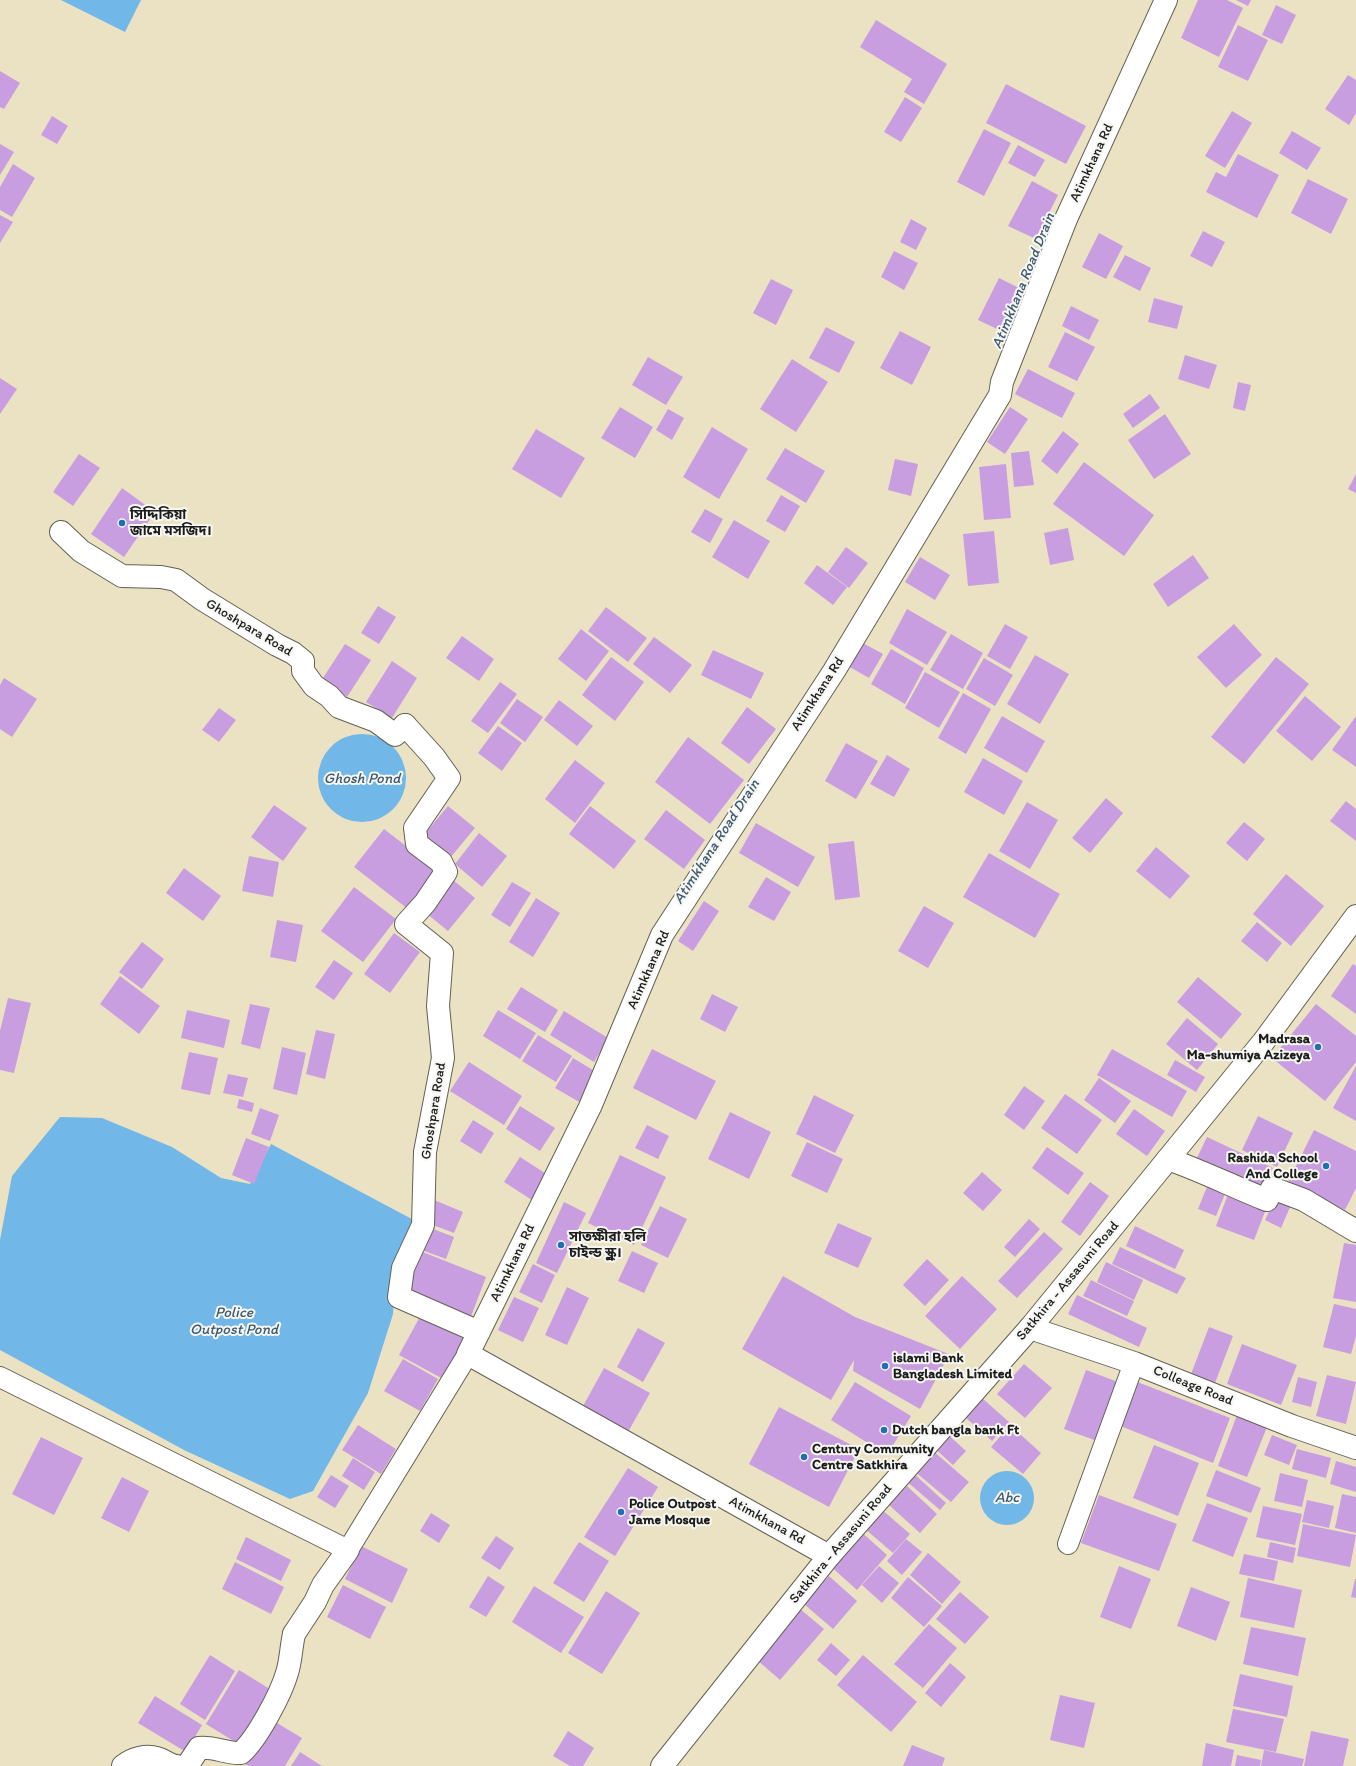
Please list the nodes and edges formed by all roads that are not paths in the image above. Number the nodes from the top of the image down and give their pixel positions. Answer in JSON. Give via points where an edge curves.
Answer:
{"nodes":[{"id":1,"x":1166,"y":0,"type":"edge"},
{"id":2,"x":61,"y":532,"type":"dead end"},
{"id":3,"x":1356,"y":916,"type":"edge"},
{"id":4,"x":1168,"y":1159,"type":"junction"},
{"id":5,"x":1356,"y":1231,"type":"edge"},
{"id":6,"x":1030,"y":1328,"type":"junction"},
{"id":7,"x":479,"y":1332,"type":"junction"},
{"id":8,"x":468,"y":1354,"type":"junction"},
{"id":9,"x":1134,"y":1363,"type":"junction"},
{"id":10,"x":0,"y":1377,"type":"edge"},
{"id":11,"x":1356,"y":1448,"type":"edge"},
{"id":12,"x":1068,"y":1544,"type":"dead end"},
{"id":13,"x":348,"y":1550,"type":"junction"},
{"id":14,"x":829,"y":1556,"type":"junction"},
{"id":15,"x":123,"y":1766,"type":"edge"},
{"id":16,"x":176,"y":1766,"type":"edge"},
{"id":17,"x":186,"y":1766,"type":"edge"},
{"id":18,"x":662,"y":1766,"type":"edge"}],
"edges":[{"from":1,"to":7,"type":"street","name":"Atimkhana Rd","via":[[1066,219],[1002,382],[1000,395],[834,671],[662,935],[590,1107]]},
{"from":2,"to":7,"type":"street","name":"Ghoshpara Road","via":[[81,551],[122,576],[176,580],[202,599],[293,653],[303,661],[303,671],[314,686],[339,707],[376,721],[394,735],[405,725],[449,778],[415,828],[417,844],[441,862],[446,872],[425,903],[406,924],[442,953],[438,1006],[443,1058],[426,1152],[423,1225],[403,1268],[399,1297]]},
{"from":3,"to":4,"type":"street","name":"Satkhira - Assasuni Road","via":[[1264,1040]]},
{"from":4,"to":5,"type":"street","via":[[1267,1200],[1272,1188],[1304,1200]]},
{"from":4,"to":6,"type":"street","name":"Satkhira - Assasuni Road"},
{"from":6,"to":9,"type":"street","name":"Colleage Road"},
{"from":6,"to":14,"type":"street","name":"Satkhira - Assasuni Road"},
{"from":7,"to":8,"type":"street","name":"Atimkhana Rd"},
{"from":8,"to":13,"type":"street"},
{"from":8,"to":14,"type":"street","name":"Atimkhana Rd"},
{"from":9,"to":11,"type":"street","name":"Colleage Road","via":[[1292,1426]]},
{"from":9,"to":12,"type":"street"},
{"from":10,"to":13,"type":"street"},
{"from":13,"to":17,"type":"street","via":[[323,1585],[294,1634],[288,1672],[283,1685],[251,1743],[241,1753],[199,1748]]},
{"from":14,"to":18,"type":"street","name":"Satkhira - Assasuni Road"},
{"from":15,"to":16,"type":"street","via":[[127,1762],[143,1757],[156,1758]]}]}
